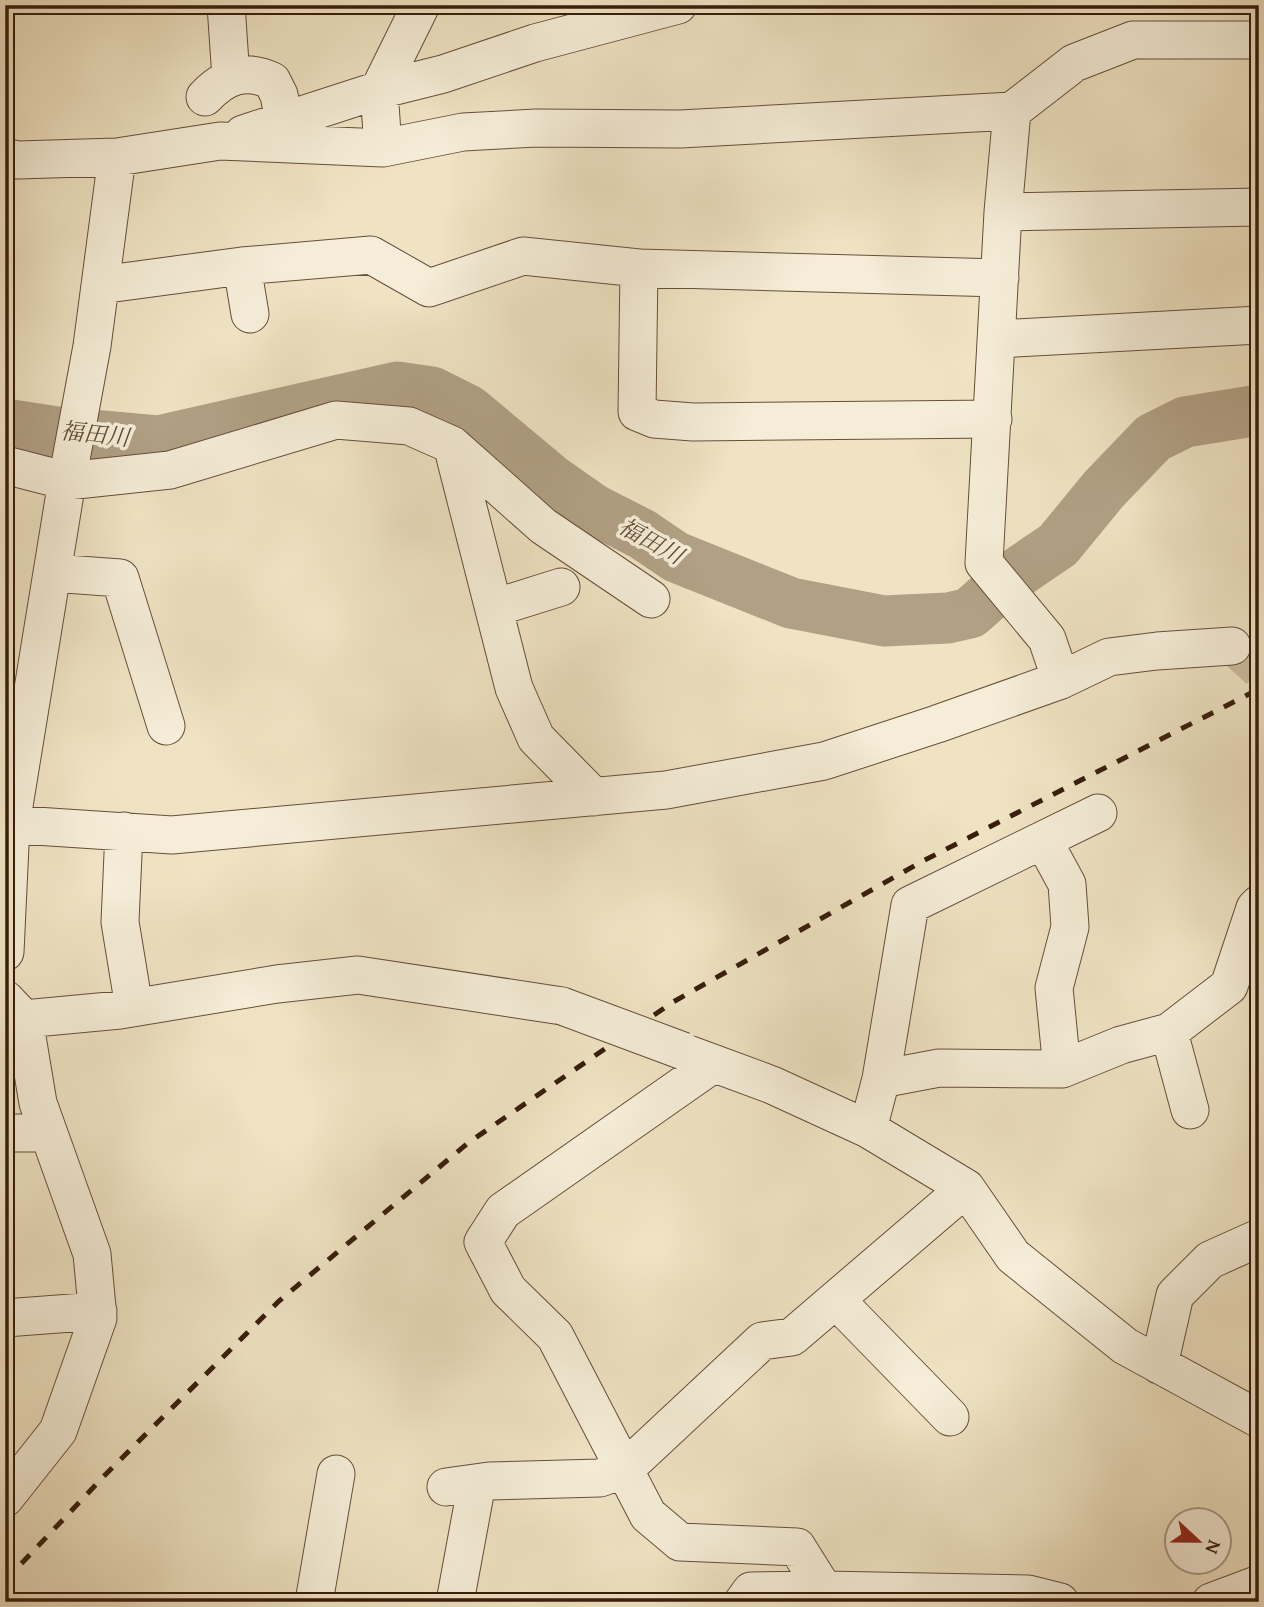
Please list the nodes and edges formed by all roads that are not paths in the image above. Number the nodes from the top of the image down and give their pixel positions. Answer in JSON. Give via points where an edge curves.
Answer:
{"nodes":[{"id":1,"x":226,"y":5,"type":"edge"},
{"id":2,"x":421,"y":5,"type":"edge"},
{"id":3,"x":678,"y":5,"type":"edge"},
{"id":4,"x":1259,"y":40,"type":"edge"},
{"id":5,"x":379,"y":90,"type":"junction"},
{"id":6,"x":1012,"y":111,"type":"junction"},
{"id":7,"x":284,"y":121,"type":"junction"},
{"id":8,"x":219,"y":142,"type":"junction"},
{"id":9,"x":383,"y":148,"type":"junction"},
{"id":10,"x":5,"y":157,"type":"edge"},
{"id":11,"x":117,"y":157,"type":"junction"},
{"id":12,"x":1259,"y":207,"type":"edge"},
{"id":13,"x":1003,"y":212,"type":"junction"},
{"id":14,"x":242,"y":267,"type":"junction"},
{"id":15,"x":639,"y":268,"type":"junction"},
{"id":16,"x":1000,"y":278,"type":"junction"},
{"id":17,"x":100,"y":285,"type":"junction"},
{"id":18,"x":250,"y":314,"type":"dead end"},
{"id":19,"x":1259,"y":325,"type":"edge"},
{"id":20,"x":997,"y":339,"type":"junction"},
{"id":21,"x":993,"y":419,"type":"junction"},
{"id":22,"x":452,"y":445,"type":"junction"},
{"id":23,"x":5,"y":465,"type":"edge"},
{"id":24,"x":67,"y":481,"type":"junction"},
{"id":25,"x":52,"y":573,"type":"junction"},
{"id":26,"x":561,"y":587,"type":"dead end"},
{"id":27,"x":652,"y":599,"type":"dead end"},
{"id":28,"x":494,"y":608,"type":"junction"},
{"id":29,"x":1231,"y":646,"type":"dead end"},
{"id":30,"x":1061,"y":680,"type":"junction"},
{"id":31,"x":166,"y":726,"type":"dead end"},
{"id":32,"x":594,"y":797,"type":"junction"},
{"id":33,"x":1098,"y":813,"type":"dead end"},
{"id":34,"x":8,"y":824,"type":"edge"},
{"id":35,"x":124,"y":831,"type":"junction"},
{"id":36,"x":1043,"y":840,"type":"junction"},
{"id":37,"x":1259,"y":904,"type":"edge"},
{"id":38,"x":5,"y":952,"type":"edge"},
{"id":39,"x":1245,"y":988,"type":"edge"},
{"id":40,"x":134,"y":1007,"type":"junction"},
{"id":41,"x":15,"y":1009,"type":"edge"},
{"id":42,"x":1169,"y":1032,"type":"junction"},
{"id":43,"x":698,"y":1058,"type":"junction"},
{"id":44,"x":1062,"y":1069,"type":"junction"},
{"id":45,"x":881,"y":1079,"type":"junction"},
{"id":46,"x":1190,"y":1110,"type":"dead end"},
{"id":47,"x":868,"y":1129,"type":"junction"},
{"id":48,"x":5,"y":1133,"type":"edge"},
{"id":49,"x":48,"y":1133,"type":"junction"},
{"id":50,"x":966,"y":1188,"type":"junction"},
{"id":51,"x":1259,"y":1238,"type":"edge"},
{"id":52,"x":836,"y":1300,"type":"junction"},
{"id":53,"x":98,"y":1311,"type":"junction"},
{"id":54,"x":5,"y":1318,"type":"edge"},
{"id":55,"x":1159,"y":1365,"type":"junction"},
{"id":56,"x":950,"y":1417,"type":"dead end"},
{"id":57,"x":1259,"y":1419,"type":"edge"},
{"id":58,"x":625,"y":1469,"type":"junction"},
{"id":59,"x":336,"y":1474,"type":"dead end"},
{"id":60,"x":5,"y":1498,"type":"edge"},
{"id":61,"x":1259,"y":1584,"type":"edge"},
{"id":62,"x":824,"y":1590,"type":"junction"},
{"id":63,"x":313,"y":1602,"type":"edge"},
{"id":64,"x":455,"y":1602,"type":"edge"},
{"id":65,"x":743,"y":1602,"type":"edge"},
{"id":66,"x":1060,"y":1602,"type":"edge"},
{"id":67,"x":1211,"y":1602,"type":"edge"}],
"edges":[{"from":1,"to":7,"type":"street","via":[[218,87],[258,74],[272,80]]},
{"from":2,"to":5,"type":"street"},
{"from":3,"to":5,"type":"street"},
{"from":4,"to":6,"type":"street","via":[[1133,40],[1074,63]]},
{"from":5,"to":7,"type":"street"},
{"from":5,"to":9,"type":"street"},
{"from":6,"to":9,"type":"street","via":[[680,129],[463,132]]},
{"from":6,"to":13,"type":"street"},
{"from":7,"to":8,"type":"street"},
{"from":8,"to":9,"type":"street"},
{"from":8,"to":11,"type":"street"},
{"from":10,"to":11,"type":"street"},
{"from":11,"to":17,"type":"street"},
{"from":12,"to":13,"type":"street"},
{"from":13,"to":16,"type":"street"},
{"from":14,"to":15,"type":"street","via":[[370,255],[429,288],[523,256]]},
{"from":14,"to":17,"type":"street"},
{"from":14,"to":18,"type":"street"},
{"from":15,"to":16,"type":"street"},
{"from":15,"to":21,"type":"street","via":[[637,412],[654,419],[693,422]]},
{"from":16,"to":20,"type":"street"},
{"from":17,"to":24,"type":"street"},
{"from":19,"to":20,"type":"street"},
{"from":20,"to":21,"type":"street"},
{"from":21,"to":30,"type":"street","via":[[984,563],[1047,639]]},
{"from":22,"to":24,"type":"street","via":[[409,426],[336,420],[170,470]]},
{"from":22,"to":27,"type":"street","via":[[543,526]]},
{"from":22,"to":28,"type":"street"},
{"from":23,"to":24,"type":"street"},
{"from":24,"to":25,"type":"street"},
{"from":25,"to":31,"type":"street","via":[[120,578],[129,652]]},
{"from":25,"to":34,"type":"street"},
{"from":26,"to":28,"type":"street"},
{"from":28,"to":32,"type":"street","via":[[514,688],[536,738]]},
{"from":29,"to":30,"type":"street","via":[[1109,657]]},
{"from":30,"to":32,"type":"street","via":[[824,761],[666,790]]},
{"from":32,"to":35,"type":"street","via":[[172,835]]},
{"from":33,"to":36,"type":"street"},
{"from":34,"to":35,"type":"street"},
{"from":34,"to":38,"type":"street"},
{"from":35,"to":40,"type":"street","via":[[120,922]]},
{"from":36,"to":44,"type":"street","via":[[1067,884],[1070,927],[1054,988]]},
{"from":36,"to":45,"type":"street","via":[[910,905]]},
{"from":37,"to":39,"type":"street"},
{"from":39,"to":42,"type":"street","via":[[1229,986]]},
{"from":40,"to":41,"type":"street"},
{"from":40,"to":43,"type":"street","bridge":true,"via":[[358,975],[562,1006]]},
{"from":41,"to":49,"type":"street"},
{"from":42,"to":44,"type":"street"},
{"from":42,"to":46,"type":"street"},
{"from":43,"to":47,"type":"street","via":[[772,1085]]},
{"from":43,"to":58,"type":"street","via":[[503,1211],[483,1242],[508,1290],[555,1336]]},
{"from":44,"to":45,"type":"street","via":[[939,1069]]},
{"from":45,"to":47,"type":"street"},
{"from":47,"to":50,"type":"street"},
{"from":48,"to":49,"type":"street"},
{"from":49,"to":53,"type":"street","via":[[92,1254]]},
{"from":50,"to":52,"type":"street"},
{"from":50,"to":55,"type":"street","via":[[1013,1256],[1125,1346]]},
{"from":51,"to":55,"type":"street","via":[[1210,1261],[1175,1295]]},
{"from":52,"to":56,"type":"street"},
{"from":52,"to":58,"type":"street","via":[[792,1337],[762,1341]]},
{"from":53,"to":54,"type":"street"},
{"from":53,"to":60,"type":"street","via":[[58,1431]]},
{"from":55,"to":57,"type":"street"},
{"from":58,"to":62,"type":"street","via":[[648,1515],[680,1542],[796,1547]]},
{"from":58,"to":64,"type":"street","via":[[600,1478],[461,1485]]},
{"from":59,"to":63,"type":"street"},
{"from":61,"to":67,"type":"street"},
{"from":62,"to":65,"type":"street","via":[[751,1591]]},
{"from":62,"to":66,"type":"street","via":[[1028,1594]]}]}
